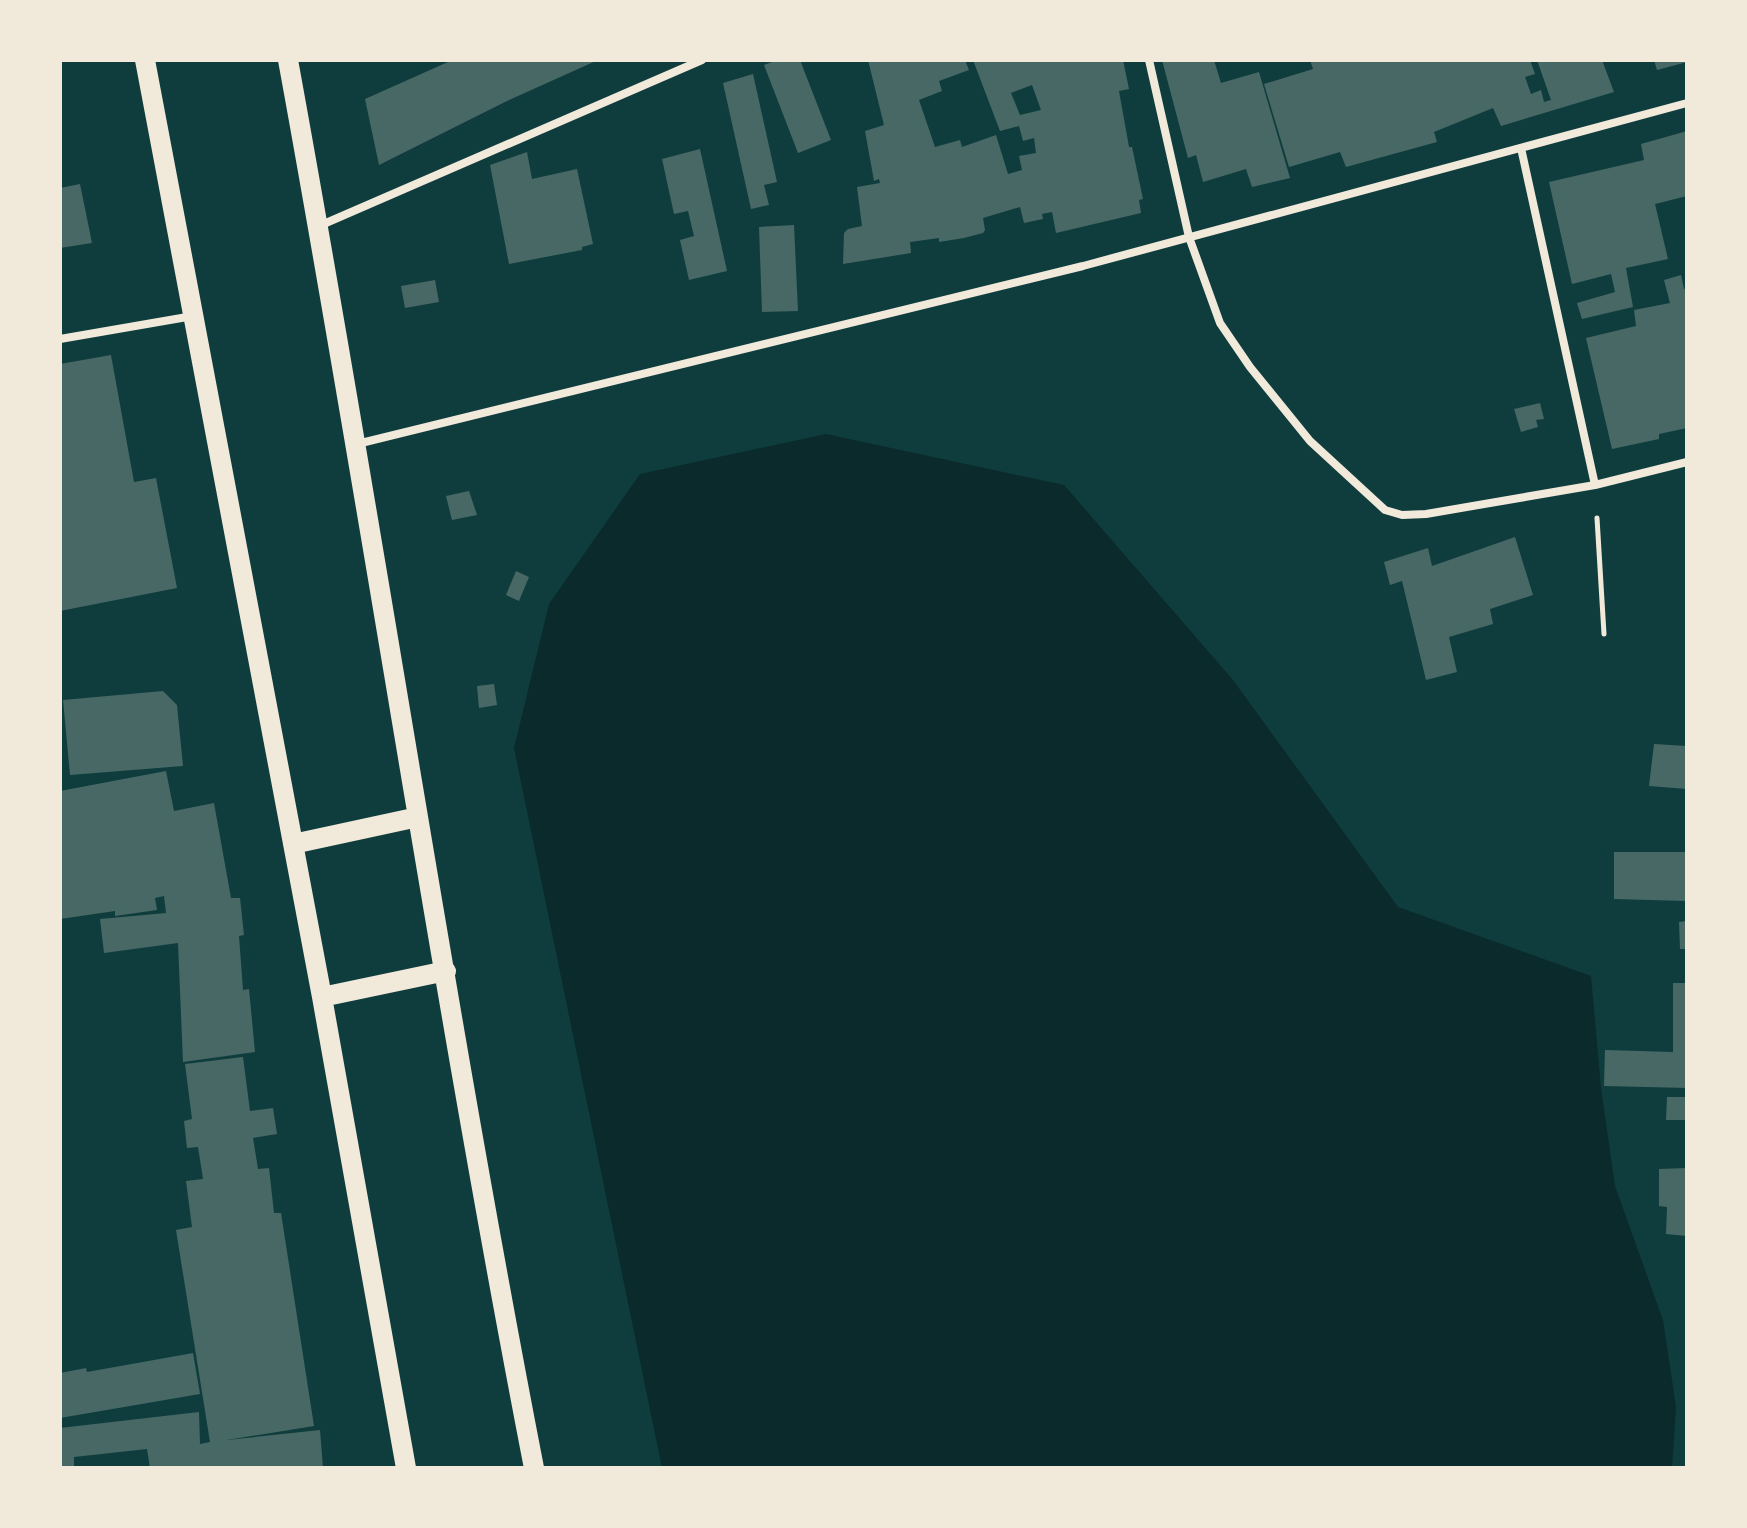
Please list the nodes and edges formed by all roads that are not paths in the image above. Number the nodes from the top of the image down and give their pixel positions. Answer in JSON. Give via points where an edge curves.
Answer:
{"nodes":[{"id":1,"x":145,"y":60,"type":"edge"},
{"id":2,"x":288,"y":60,"type":"edge"},
{"id":3,"x":702,"y":60,"type":"edge"},
{"id":4,"x":1149,"y":60,"type":"edge"},
{"id":5,"x":1687,"y":103,"type":"edge"},
{"id":6,"x":1521,"y":148,"type":"junction"},
{"id":7,"x":319,"y":226,"type":"junction"},
{"id":8,"x":1189,"y":237,"type":"junction"},
{"id":9,"x":193,"y":316,"type":"junction"},
{"id":10,"x":60,"y":339,"type":"edge"},
{"id":11,"x":357,"y":444,"type":"junction"},
{"id":12,"x":1687,"y":462,"type":"edge"},
{"id":13,"x":1595,"y":485,"type":"junction"},
{"id":14,"x":418,"y":817,"type":"junction"},
{"id":15,"x":293,"y":844,"type":"junction"},
{"id":16,"x":446,"y":971,"type":"junction"},
{"id":17,"x":322,"y":997,"type":"junction"},
{"id":18,"x":406,"y":1468,"type":"edge"},
{"id":19,"x":534,"y":1468,"type":"edge"}],
"edges":[{"from":1,"to":9,"type":"main road"},
{"from":2,"to":7,"type":"main road"},
{"from":3,"to":7,"type":"street"},
{"from":4,"to":8,"type":"street"},
{"from":5,"to":6,"type":"street"},
{"from":6,"to":8,"type":"street"},
{"from":6,"to":13,"type":"street"},
{"from":7,"to":11,"type":"main road"},
{"from":8,"to":11,"type":"street"},
{"from":8,"to":13,"type":"street","via":[[1220,323],[1250,367],[1310,441],[1385,510],[1426,514]]},
{"from":9,"to":10,"type":"street"},
{"from":9,"to":15,"type":"main road"},
{"from":11,"to":14,"type":"main road"},
{"from":12,"to":13,"type":"street"},
{"from":14,"to":15,"type":"main road"},
{"from":14,"to":16,"type":"main road"},
{"from":15,"to":17,"type":"main road"},
{"from":16,"to":17,"type":"main road"},
{"from":16,"to":19,"type":"main road"},
{"from":17,"to":18,"type":"main road"}]}
